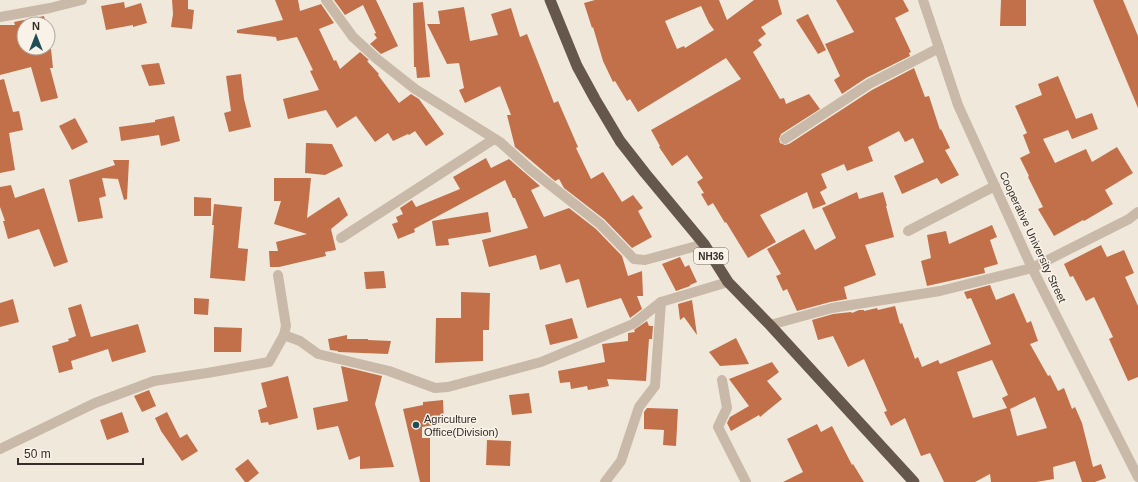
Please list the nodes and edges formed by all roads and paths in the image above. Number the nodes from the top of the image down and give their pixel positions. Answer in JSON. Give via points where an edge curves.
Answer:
{"nodes":[{"id":1,"x":82,"y":0,"type":"edge"},
{"id":2,"x":326,"y":0,"type":"edge"},
{"id":3,"x":550,"y":0,"type":"edge"},
{"id":4,"x":923,"y":0,"type":"edge"},
{"id":5,"x":0,"y":17,"type":"edge"},
{"id":6,"x":939,"y":48,"type":"junction"},
{"id":7,"x":494,"y":139,"type":"junction"},
{"id":8,"x":785,"y":139,"type":"dead end"},
{"id":9,"x":995,"y":186,"type":"junction"},
{"id":10,"x":1138,"y":212,"type":"edge"},
{"id":11,"x":908,"y":231,"type":"dead end"},
{"id":12,"x":341,"y":238,"type":"dead end"},
{"id":13,"x":704,"y":244,"type":"junction"},
{"id":14,"x":1032,"y":268,"type":"junction"},
{"id":15,"x":278,"y":275,"type":"dead end"},
{"id":16,"x":728,"y":282,"type":"junction"},
{"id":17,"x":661,"y":302,"type":"junction"},
{"id":18,"x":770,"y":325,"type":"junction"},
{"id":19,"x":284,"y":335,"type":"junction"},
{"id":20,"x":722,"y":380,"type":"dead end"},
{"id":21,"x":0,"y":449,"type":"edge"},
{"id":22,"x":1138,"y":477,"type":"edge"},
{"id":23,"x":605,"y":482,"type":"edge"},
{"id":24,"x":746,"y":482,"type":"edge"},
{"id":25,"x":914,"y":482,"type":"edge"}],
"edges":[{"from":1,"to":5,"type":"street"},
{"from":2,"to":7,"type":"street","via":[[353,37],[377,59],[415,89]]},
{"from":3,"to":13,"type":"highway","number":"NH36","via":[[577,66],[620,141]]},
{"from":4,"to":6,"type":"street","name":"Cooperative University Street"},
{"from":6,"to":8,"type":"street","via":[[870,84]]},
{"from":6,"to":9,"type":"street","name":"Cooperative University Street","via":[[958,105]]},
{"from":7,"to":12,"type":"street"},
{"from":7,"to":13,"type":"street","via":[[600,224],[634,259],[645,260]]},
{"from":9,"to":11,"type":"street"},
{"from":9,"to":14,"type":"street","name":"Cooperative University Street"},
{"from":10,"to":14,"type":"street"},
{"from":13,"to":16,"type":"highway","number":"NH36"},
{"from":14,"to":18,"type":"street","via":[[940,291],[832,308]]},
{"from":14,"to":22,"type":"street","name":"Cooperative University Street"},
{"from":15,"to":19,"type":"street","via":[[286,326]]},
{"from":16,"to":17,"type":"street"},
{"from":16,"to":18,"type":"highway","number":"NH36"},
{"from":17,"to":19,"type":"street","via":[[633,324],[541,362],[448,387],[435,388],[389,371],[318,354],[300,341]]},
{"from":17,"to":23,"type":"street","via":[[655,386],[639,407],[622,461]]},
{"from":18,"to":25,"type":"highway","number":"NH36"},
{"from":19,"to":21,"type":"street","via":[[269,362],[154,381],[95,403]]},
{"from":20,"to":24,"type":"street","via":[[727,408],[718,426]]}]}
